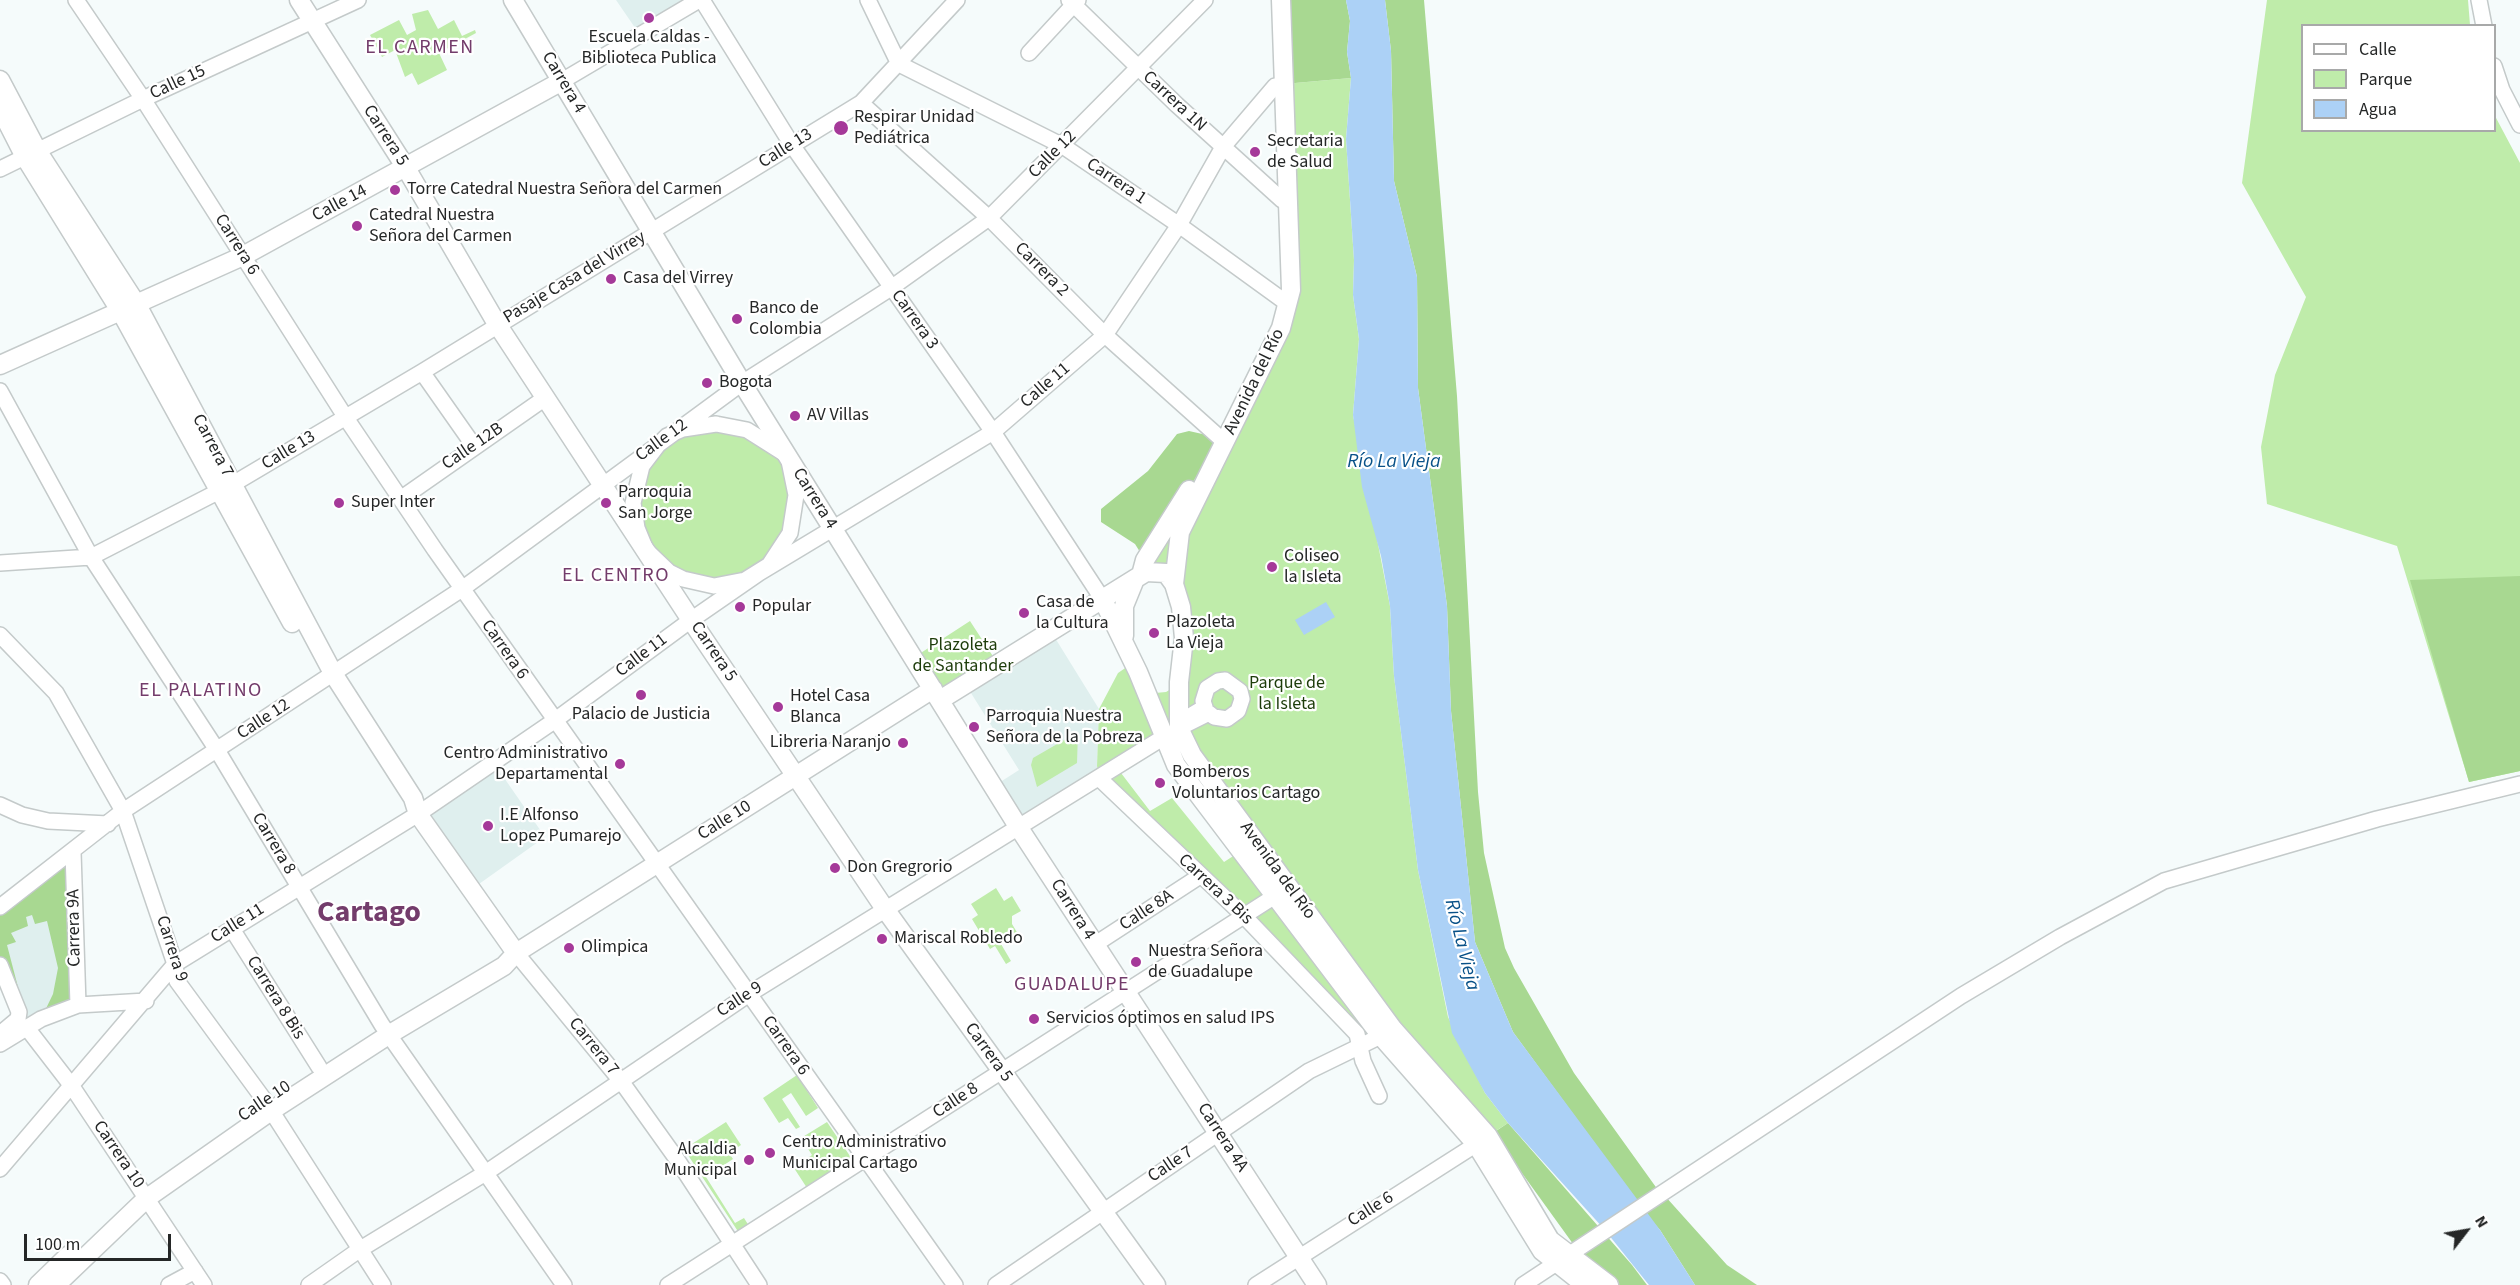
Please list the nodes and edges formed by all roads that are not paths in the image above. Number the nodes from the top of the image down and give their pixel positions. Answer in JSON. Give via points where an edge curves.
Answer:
{"nodes":[{"id":1,"x":76,"y":0,"type":"edge"},
{"id":2,"x":299,"y":0,"type":"edge"},
{"id":3,"x":358,"y":0,"type":"edge"},
{"id":4,"x":513,"y":0,"type":"edge"},
{"id":5,"x":700,"y":0,"type":"edge"},
{"id":6,"x":868,"y":0,"type":"edge"},
{"id":7,"x":957,"y":0,"type":"edge"},
{"id":8,"x":1205,"y":0,"type":"edge"},
{"id":9,"x":1272,"y":0,"type":"edge"},
{"id":10,"x":1281,"y":0,"type":"edge"},
{"id":11,"x":2479,"y":0,"type":"edge"},
{"id":12,"x":1074,"y":1,"type":"edge"},
{"id":13,"x":311,"y":21,"type":"junction"},
{"id":14,"x":2484,"y":24,"type":"edge"},
{"id":15,"x":1029,"y":53,"type":"dead end"},
{"id":16,"x":899,"y":64,"type":"junction"},
{"id":17,"x":1137,"y":67,"type":"junction"},
{"id":18,"x":2496,"y":72,"type":"edge"},
{"id":19,"x":0,"y":80,"type":"edge"},
{"id":20,"x":562,"y":81,"type":"junction"},
{"id":21,"x":1275,"y":86,"type":"junction"},
{"id":22,"x":143,"y":99,"type":"junction"},
{"id":23,"x":861,"y":103,"type":"junction"},
{"id":24,"x":0,"y":108,"type":"edge"},
{"id":25,"x":2520,"y":125,"type":"edge"},
{"id":26,"x":792,"y":145,"type":"junction"},
{"id":27,"x":1063,"y":146,"type":"junction"},
{"id":28,"x":1223,"y":147,"type":"junction"},
{"id":29,"x":31,"y":154,"type":"junction"},
{"id":30,"x":406,"y":168,"type":"junction"},
{"id":31,"x":0,"y":169,"type":"edge"},
{"id":32,"x":1282,"y":200,"type":"junction"},
{"id":33,"x":989,"y":218,"type":"junction"},
{"id":34,"x":1179,"y":225,"type":"junction"},
{"id":35,"x":652,"y":232,"type":"junction"},
{"id":36,"x":243,"y":256,"type":"junction"},
{"id":37,"x":891,"y":288,"type":"junction"},
{"id":38,"x":1286,"y":303,"type":"junction"},
{"id":39,"x":129,"y":308,"type":"junction"},
{"id":40,"x":497,"y":324,"type":"junction"},
{"id":41,"x":1106,"y":335,"type":"junction"},
{"id":42,"x":0,"y":365,"type":"edge"},
{"id":43,"x":422,"y":372,"type":"junction"},
{"id":44,"x":742,"y":383,"type":"junction"},
{"id":45,"x":0,"y":392,"type":"edge"},
{"id":46,"x":545,"y":398,"type":"junction"},
{"id":47,"x":346,"y":417,"type":"junction"},
{"id":48,"x":993,"y":432,"type":"junction"},
{"id":49,"x":668,"y":436,"type":"junction"},
{"id":50,"x":1220,"y":438,"type":"junction"},
{"id":51,"x":474,"y":446,"type":"junction"},
{"id":52,"x":788,"y":456,"type":"junction"},
{"id":53,"x":604,"y":485,"type":"junction"},
{"id":54,"x":226,"y":488,"type":"junction"},
{"id":55,"x":402,"y":498,"type":"junction"},
{"id":56,"x":834,"y":530,"type":"junction"},
{"id":57,"x":646,"y":550,"type":"junction"},
{"id":58,"x":91,"y":557,"type":"junction"},
{"id":59,"x":0,"y":562,"type":"edge"},
{"id":60,"x":759,"y":573,"type":"junction"},
{"id":61,"x":1138,"y":576,"type":"junction"},
{"id":62,"x":1174,"y":584,"type":"junction"},
{"id":63,"x":462,"y":589,"type":"junction"},
{"id":64,"x":1103,"y":600,"type":"junction"},
{"id":65,"x":691,"y":620,"type":"junction"},
{"id":66,"x":0,"y":635,"type":"edge"},
{"id":67,"x":1123,"y":641,"type":"joint"},
{"id":68,"x":329,"y":678,"type":"junction"},
{"id":69,"x":1143,"y":678,"type":"junction"},
{"id":70,"x":1179,"y":682,"type":"junction"},
{"id":71,"x":936,"y":695,"type":"junction"},
{"id":72,"x":1207,"y":710,"type":"dead end"},
{"id":73,"x":554,"y":721,"type":"junction"},
{"id":74,"x":1171,"y":733,"type":"junction"},
{"id":75,"x":217,"y":750,"type":"junction"},
{"id":76,"x":796,"y":777,"type":"junction"},
{"id":77,"x":1100,"y":779,"type":"junction"},
{"id":78,"x":2520,"y":784,"type":"edge"},
{"id":79,"x":0,"y":805,"type":"edge"},
{"id":80,"x":123,"y":812,"type":"junction"},
{"id":81,"x":418,"y":814,"type":"junction"},
{"id":82,"x":108,"y":824,"type":"junction"},
{"id":83,"x":1019,"y":828,"type":"junction"},
{"id":84,"x":73,"y":852,"type":"junction"},
{"id":85,"x":658,"y":863,"type":"junction"},
{"id":86,"x":1200,"y":876,"type":"junction"},
{"id":87,"x":298,"y":887,"type":"junction"},
{"id":88,"x":1275,"y":896,"type":"junction"},
{"id":89,"x":2,"y":902,"type":"edge"},
{"id":90,"x":885,"y":909,"type":"junction"},
{"id":91,"x":1245,"y":916,"type":"junction"},
{"id":92,"x":232,"y":929,"type":"junction"},
{"id":93,"x":1094,"y":945,"type":"junction"},
{"id":94,"x":516,"y":952,"type":"junction"},
{"id":95,"x":175,"y":964,"type":"junction"},
{"id":96,"x":0,"y":965,"type":"edge"},
{"id":97,"x":1124,"y":992,"type":"junction"},
{"id":98,"x":748,"y":994,"type":"junction"},
{"id":99,"x":146,"y":1001,"type":"junction"},
{"id":100,"x":78,"y":1005,"type":"junction"},
{"id":101,"x":27,"y":1028,"type":"junction"},
{"id":102,"x":386,"y":1029,"type":"junction"},
{"id":103,"x":1387,"y":1033,"type":"junction"},
{"id":104,"x":0,"y":1034,"type":"edge"},
{"id":105,"x":0,"y":1044,"type":"edge"},
{"id":106,"x":1360,"y":1046,"type":"junction"},
{"id":107,"x":319,"y":1066,"type":"junction"},
{"id":108,"x":1001,"y":1072,"type":"junction"},
{"id":109,"x":621,"y":1080,"type":"junction"},
{"id":110,"x":71,"y":1085,"type":"junction"},
{"id":111,"x":1379,"y":1096,"type":"dead end"},
{"id":112,"x":268,"y":1106,"type":"junction"},
{"id":113,"x":1219,"y":1132,"type":"junction"},
{"id":114,"x":1482,"y":1140,"type":"junction"},
{"id":115,"x":865,"y":1160,"type":"junction"},
{"id":116,"x":0,"y":1169,"type":"edge"},
{"id":117,"x":487,"y":1172,"type":"junction"},
{"id":118,"x":143,"y":1193,"type":"junction"},
{"id":119,"x":1103,"y":1212,"type":"junction"},
{"id":120,"x":733,"y":1243,"type":"junction"},
{"id":121,"x":359,"y":1250,"type":"junction"},
{"id":122,"x":1298,"y":1256,"type":"junction"},
{"id":123,"x":1567,"y":1256,"type":"junction"},
{"id":124,"x":195,"y":1271,"type":"junction"},
{"id":125,"x":0,"y":1281,"type":"edge"},
{"id":126,"x":3,"y":1285,"type":"edge"},
{"id":127,"x":38,"y":1285,"type":"edge"},
{"id":128,"x":56,"y":1285,"type":"edge"},
{"id":129,"x":169,"y":1285,"type":"edge"},
{"id":130,"x":204,"y":1285,"type":"edge"},
{"id":131,"x":309,"y":1285,"type":"edge"},
{"id":132,"x":383,"y":1285,"type":"edge"},
{"id":133,"x":564,"y":1285,"type":"edge"},
{"id":134,"x":668,"y":1285,"type":"edge"},
{"id":135,"x":759,"y":1285,"type":"edge"},
{"id":136,"x":955,"y":1285,"type":"edge"},
{"id":137,"x":996,"y":1285,"type":"edge"},
{"id":138,"x":1156,"y":1285,"type":"edge"},
{"id":139,"x":1256,"y":1285,"type":"edge"},
{"id":140,"x":1317,"y":1285,"type":"edge"},
{"id":141,"x":1523,"y":1285,"type":"edge"},
{"id":142,"x":1585,"y":1285,"type":"edge"},
{"id":143,"x":1609,"y":1285,"type":"edge"}],
"edges":[{"from":1,"to":22,"type":"street","name":"Carrera 6"},
{"from":2,"to":13,"type":"main road","name":"Carrera 5"},
{"from":3,"to":13,"type":"street","name":"Calle 15"},
{"from":4,"to":20,"type":"main road","name":"Carrera 4"},
{"from":5,"to":20,"type":"street","name":"Calle 14"},
{"from":5,"to":26,"type":"street","name":"Carrera 3"},
{"from":6,"to":16,"type":"street"},
{"from":7,"to":16,"type":"street","name":"Calle 13"},
{"from":8,"to":17,"type":"street","name":"Calle 12"},
{"from":9,"to":21,"type":"main road","name":"Avenida del Río"},
{"from":10,"to":38,"type":"main road","name":"Avenida del Río","via":[[1292,290]]},
{"from":11,"to":14,"type":"street"},
{"from":12,"to":15,"type":"street"},
{"from":12,"to":17,"type":"street","name":"Carrera 1N"},
{"from":13,"to":22,"type":"street","name":"Calle 15"},
{"from":13,"to":30,"type":"main road","name":"Carrera 5"},
{"from":16,"to":23,"type":"street","name":"Calle 13"},
{"from":16,"to":27,"type":"street","name":"Carrera 1"},
{"from":17,"to":27,"type":"street","name":"Calle 12"},
{"from":17,"to":28,"type":"street","name":"Carrera 1N"},
{"from":18,"to":25,"type":"street"},
{"from":19,"to":29,"type":"main road","name":"Carrera 7"},
{"from":20,"to":30,"type":"main road","name":"Calle 14"},
{"from":20,"to":35,"type":"main road","name":"Carrera 4"},
{"from":21,"to":28,"type":"street","name":"Calle 11"},
{"from":21,"to":32,"type":"main road","name":"Avenida del Río"},
{"from":22,"to":29,"type":"street","name":"Calle 15"},
{"from":22,"to":36,"type":"street","name":"Carrera 6"},
{"from":23,"to":26,"type":"street","name":"Calle 13"},
{"from":23,"to":33,"type":"street","name":"Carrera 2"},
{"from":24,"to":29,"type":"main road","name":"Carrera 7"},
{"from":26,"to":35,"type":"street","name":"Calle 13"},
{"from":26,"to":37,"type":"street","name":"Carrera 3"},
{"from":27,"to":33,"type":"street","name":"Calle 12"},
{"from":27,"to":34,"type":"street","name":"Carrera 1"},
{"from":28,"to":32,"type":"street","name":"Carrera 1N"},
{"from":28,"to":34,"type":"street","name":"Calle 11"},
{"from":29,"to":31,"type":"street","name":"Calle 15"},
{"from":29,"to":39,"type":"main road","name":"Carrera 7"},
{"from":30,"to":36,"type":"main road","name":"Calle 14"},
{"from":30,"to":40,"type":"main road","name":"Carrera 5"},
{"from":32,"to":38,"type":"main road","name":"Avenida del Río"},
{"from":33,"to":37,"type":"street","name":"Calle 12"},
{"from":33,"to":41,"type":"street","name":"Carrera 2"},
{"from":34,"to":38,"type":"street","name":"Carrera 1"},
{"from":34,"to":41,"type":"street","name":"Calle 11"},
{"from":35,"to":40,"type":"street","name":"Pasaje Casa del Virrey"},
{"from":35,"to":44,"type":"main road","name":"Carrera 4"},
{"from":36,"to":39,"type":"main road","name":"Calle 14"},
{"from":36,"to":47,"type":"street","name":"Carrera 6"},
{"from":37,"to":44,"type":"street","name":"Calle 12"},
{"from":37,"to":48,"type":"street","name":"Carrera 3"},
{"from":38,"to":50,"type":"main road","name":"Avenida del Río"},
{"from":38,"to":62,"type":"main road","name":"Avenida del Río","via":[[1281,328],[1180,532]]},
{"from":39,"to":42,"type":"main road","name":"Calle 14"},
{"from":39,"to":54,"type":"main road","name":"Carrera 7"},
{"from":40,"to":43,"type":"street","name":"Calle 13"},
{"from":40,"to":46,"type":"main road","name":"Carrera 5"},
{"from":41,"to":48,"type":"street","name":"Calle 11"},
{"from":41,"to":50,"type":"street","name":"Carrera 2"},
{"from":43,"to":47,"type":"street","name":"Calle 13"},
{"from":43,"to":51,"type":"street"},
{"from":44,"to":49,"type":"street","name":"Calle 12"},
{"from":44,"to":52,"type":"main road","name":"Carrera 4"},
{"from":45,"to":58,"type":"street","name":"Carrera 8"},
{"from":46,"to":51,"type":"street","name":"Calle 12B"},
{"from":46,"to":53,"type":"main road","name":"Carrera 5"},
{"from":47,"to":54,"type":"street","name":"Calle 13"},
{"from":47,"to":55,"type":"street","name":"Carrera 6"},
{"from":48,"to":56,"type":"street","name":"Calle 11"},
{"from":48,"to":64,"type":"street","name":"Carrera 3"},
{"from":49,"to":52,"type":"street","via":[[699,425],[732,426],[762,437]]},
{"from":49,"to":53,"type":"street","name":"Calle 12"},
{"from":49,"to":57,"type":"street","via":[[649,455],[634,491],[634,516]]},
{"from":50,"to":61,"type":"main road","name":"Avenida del Río"},
{"from":51,"to":55,"type":"street","name":"Calle 12B"},
{"from":52,"to":56,"type":"main road","name":"Carrera 4"},
{"from":52,"to":60,"type":"street","via":[[796,495],[794,521],[777,556]]},
{"from":53,"to":57,"type":"main road","name":"Carrera 5"},
{"from":53,"to":63,"type":"street","name":"Calle 12"},
{"from":54,"to":58,"type":"street","name":"Calle 13"},
{"from":54,"to":68,"type":"main road","name":"Carrera 7"},
{"from":55,"to":63,"type":"street","name":"Carrera 6"},
{"from":56,"to":60,"type":"street","name":"Calle 11"},
{"from":56,"to":71,"type":"main road","name":"Carrera 4"},
{"from":57,"to":60,"type":"street","via":[[669,572],[698,584],[730,585]]},
{"from":57,"to":65,"type":"main road","name":"Carrera 5"},
{"from":58,"to":59,"type":"street","name":"Calle 13"},
{"from":58,"to":75,"type":"street","name":"Carrera 8"},
{"from":60,"to":65,"type":"street","name":"Calle 11"},
{"from":61,"to":62,"type":"main road","via":[[1159,571]]},
{"from":61,"to":64,"type":"main road","name":"Calle 10"},
{"from":61,"to":69,"type":"main road","name":"Avenida del Río","via":[[1124,606],[1123,629]]},
{"from":62,"to":70,"type":"main road","name":"Avenida del Río","via":[[1184,638]]},
{"from":63,"to":68,"type":"street","name":"Calle 12"},
{"from":63,"to":73,"type":"street","name":"Carrera 6"},
{"from":64,"to":67,"type":"main road","name":"Carrera 3"},
{"from":64,"to":71,"type":"main road","name":"Calle 10"},
{"from":65,"to":73,"type":"street","name":"Calle 11"},
{"from":65,"to":76,"type":"main road","name":"Carrera 5"},
{"from":66,"to":80,"type":"street","name":"Carrera 9","via":[[56,693]]},
{"from":67,"to":69,"type":"main road","name":"Avenida del Río"},
{"from":68,"to":75,"type":"street","name":"Calle 12"},
{"from":68,"to":81,"type":"main road","name":"Carrera 7","via":[[404,804]]},
{"from":69,"to":70,"type":"main road","via":[[1150,692],[1162,693]]},
{"from":69,"to":74,"type":"main road","name":"Avenida del Río"},
{"from":70,"to":74,"type":"main road","name":"Avenida del Río"},
{"from":71,"to":76,"type":"main road","name":"Calle 10"},
{"from":71,"to":83,"type":"main road","name":"Carrera 4"},
{"from":72,"to":74,"type":"street","name":"Calle 9"},
{"from":73,"to":81,"type":"street","name":"Calle 11"},
{"from":73,"to":85,"type":"street","name":"Carrera 6"},
{"from":74,"to":77,"type":"street","name":"Calle 9"},
{"from":74,"to":88,"type":"main road","name":"Avenida del Río","via":[[1176,765]]},
{"from":74,"to":103,"type":"main road","name":"Avenida del Río","via":[[1192,755]]},
{"from":75,"to":80,"type":"street","name":"Calle 12"},
{"from":75,"to":87,"type":"street","name":"Carrera 8"},
{"from":76,"to":85,"type":"main road","name":"Calle 10"},
{"from":76,"to":90,"type":"main road","name":"Carrera 5"},
{"from":77,"to":83,"type":"street","name":"Calle 9"},
{"from":77,"to":86,"type":"street","name":"Carrera 3 Bis"},
{"from":78,"to":123,"type":"street","via":[[2377,819],[2164,881],[1961,996]]},
{"from":79,"to":82,"type":"street","via":[[22,816]]},
{"from":80,"to":82,"type":"street","name":"Calle 12"},
{"from":80,"to":95,"type":"street","name":"Carrera 9"},
{"from":81,"to":87,"type":"street","name":"Calle 11"},
{"from":81,"to":94,"type":"main road","name":"Carrera 7"},
{"from":82,"to":84,"type":"street","name":"Calle 12"},
{"from":83,"to":90,"type":"street","name":"Calle 9"},
{"from":83,"to":93,"type":"main road","name":"Carrera 4"},
{"from":84,"to":89,"type":"street","name":"Calle 12"},
{"from":84,"to":100,"type":"street","name":"Carrera 9A"},
{"from":85,"to":94,"type":"main road","name":"Calle 10"},
{"from":85,"to":98,"type":"street","name":"Carrera 6"},
{"from":86,"to":91,"type":"street","name":"Carrera 3 Bis"},
{"from":86,"to":93,"type":"street","name":"Calle 8A"},
{"from":87,"to":92,"type":"street","name":"Calle 11"},
{"from":87,"to":102,"type":"street","name":"Carrera 8"},
{"from":88,"to":91,"type":"street","name":"Calle 8"},
{"from":88,"to":103,"type":"main road","name":"Avenida del Río"},
{"from":90,"to":98,"type":"street","name":"Calle 9"},
{"from":90,"to":108,"type":"main road","name":"Carrera 5"},
{"from":91,"to":97,"type":"street","name":"Calle 8"},
{"from":91,"to":106,"type":"street","name":"Carrera 3 Bis","via":[[1357,1034]]},
{"from":92,"to":95,"type":"street","name":"Calle 11"},
{"from":92,"to":107,"type":"street","name":"Carrera 8 Bis"},
{"from":93,"to":97,"type":"main road","name":"Carrera 4"},
{"from":94,"to":102,"type":"main road","name":"Calle 10","via":[[504,966]]},
{"from":94,"to":109,"type":"street","name":"Carrera 7"},
{"from":95,"to":99,"type":"street","name":"Calle 11"},
{"from":95,"to":112,"type":"street","name":"Carrera 9","via":[[177,981]]},
{"from":96,"to":104,"type":"street","via":[[19,1012],[18,1019]]},
{"from":97,"to":108,"type":"street","name":"Calle 8"},
{"from":97,"to":113,"type":"main road","name":"Carrera 4A"},
{"from":98,"to":109,"type":"street","name":"Calle 9"},
{"from":98,"to":115,"type":"street","name":"Carrera 6"},
{"from":99,"to":100,"type":"street"},
{"from":99,"to":110,"type":"street","name":"Calle 11"},
{"from":100,"to":101,"type":"street"},
{"from":101,"to":105,"type":"street"},
{"from":101,"to":110,"type":"street","name":"Carrera 10"},
{"from":102,"to":107,"type":"main road","name":"Calle 10"},
{"from":102,"to":112,"type":"main road","name":"Calle 10"},
{"from":102,"to":117,"type":"street","name":"Carrera 8"},
{"from":103,"to":106,"type":"street","name":"Calle 7"},
{"from":103,"to":114,"type":"main road","name":"Avenida del Río"},
{"from":106,"to":111,"type":"street","name":"Carrera 3 Bis"},
{"from":106,"to":113,"type":"street","name":"Calle 7","via":[[1309,1071]]},
{"from":107,"to":112,"type":"main road","name":"Calle 10"},
{"from":108,"to":115,"type":"street","name":"Calle 8"},
{"from":108,"to":119,"type":"main road","name":"Carrera 5"},
{"from":109,"to":117,"type":"street","name":"Calle 9"},
{"from":109,"to":120,"type":"street","name":"Carrera 7"},
{"from":110,"to":116,"type":"street","name":"Calle 11"},
{"from":110,"to":118,"type":"street","name":"Carrera 10"},
{"from":112,"to":118,"type":"main road","name":"Calle 10"},
{"from":112,"to":121,"type":"street","name":"Carrera 9"},
{"from":113,"to":119,"type":"street","name":"Calle 7"},
{"from":113,"to":122,"type":"main road","name":"Carrera 4A"},
{"from":114,"to":122,"type":"street","name":"Calle 6"},
{"from":114,"to":123,"type":"main road","name":"Avenida del Río","via":[[1550,1240]]},
{"from":115,"to":120,"type":"street","name":"Calle 8"},
{"from":115,"to":136,"type":"street","name":"Carrera 6"},
{"from":117,"to":121,"type":"street","name":"Calle 9"},
{"from":117,"to":133,"type":"street","name":"Carrera 8"},
{"from":118,"to":124,"type":"street","name":"Carrera 10"},
{"from":118,"to":127,"type":"main road","name":"Calle 10"},
{"from":118,"to":128,"type":"main road","name":"Calle 10"},
{"from":119,"to":137,"type":"street","name":"Calle 7"},
{"from":119,"to":138,"type":"main road","name":"Carrera 5"},
{"from":120,"to":134,"type":"street","name":"Calle 8"},
{"from":120,"to":135,"type":"street","name":"Carrera 7"},
{"from":121,"to":131,"type":"street","name":"Calle 9"},
{"from":121,"to":132,"type":"street","name":"Carrera 9"},
{"from":122,"to":139,"type":"street","name":"Calle 6"},
{"from":122,"to":140,"type":"main road","name":"Carrera 4A"},
{"from":123,"to":141,"type":"street"},
{"from":123,"to":142,"type":"main road","name":"Avenida del Río"},
{"from":123,"to":143,"type":"main road","name":"Avenida del Río"},
{"from":124,"to":129,"type":"street"},
{"from":124,"to":130,"type":"street","name":"Carrera 10"},
{"from":125,"to":126,"type":"street"}]}
